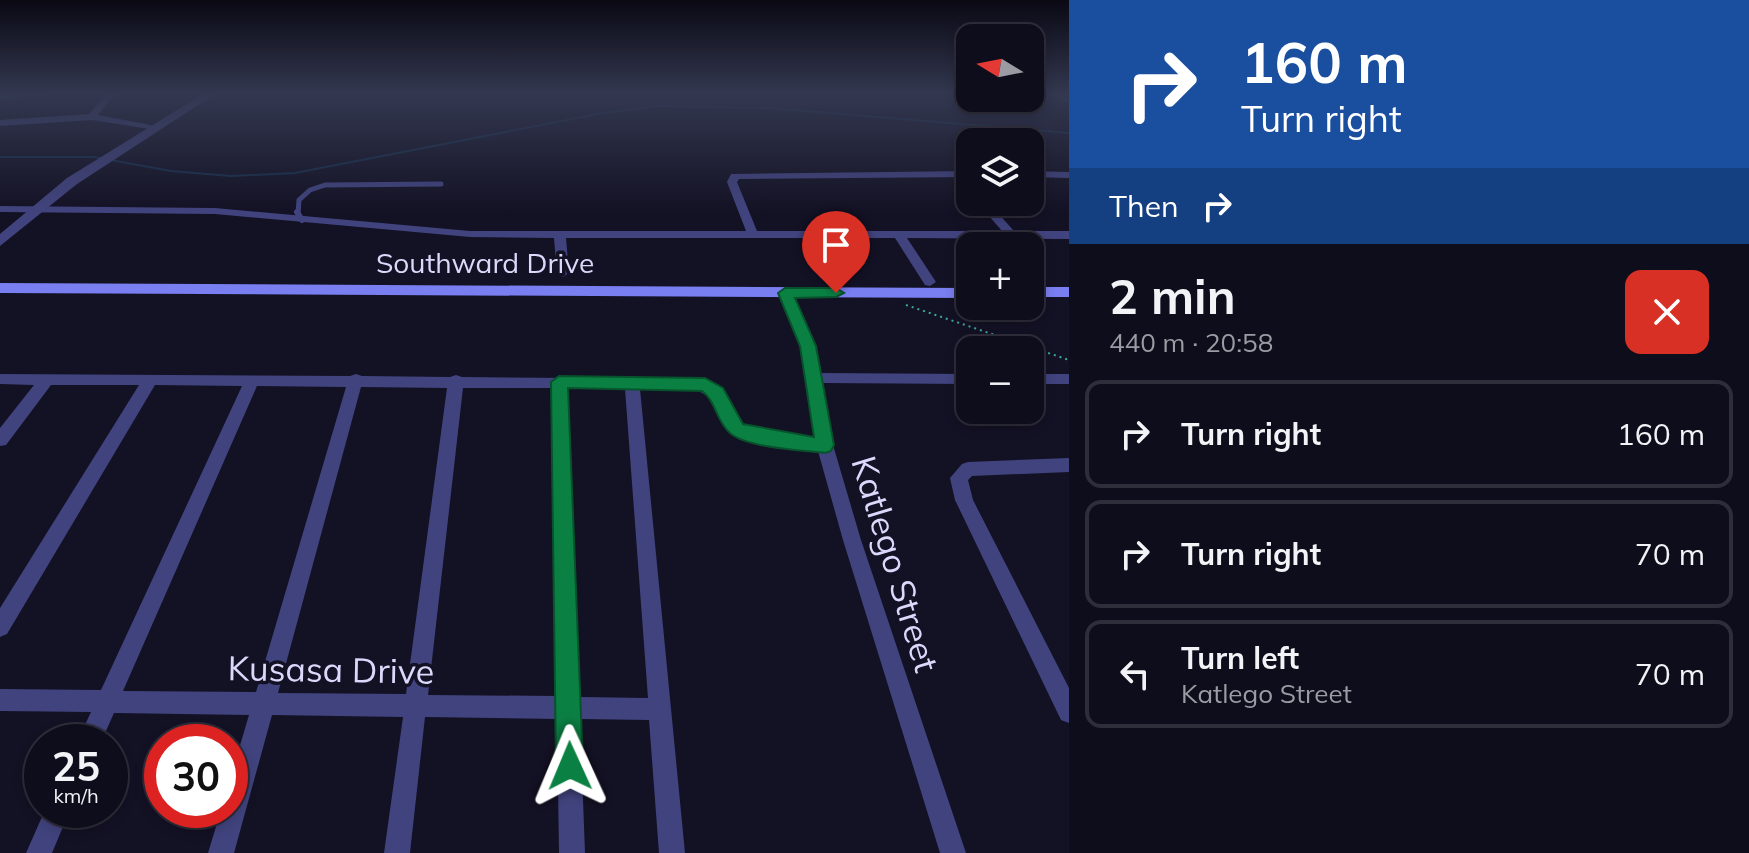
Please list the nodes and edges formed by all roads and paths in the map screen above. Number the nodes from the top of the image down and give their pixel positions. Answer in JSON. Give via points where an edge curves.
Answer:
{"nodes":[{"id":1,"x":145,"y":134,"type":"edge"},
{"id":2,"x":956,"y":174,"type":"edge"},
{"id":3,"x":1044,"y":174,"type":"edge"},
{"id":4,"x":1069,"y":175,"type":"edge"},
{"id":5,"x":441,"y":184,"type":"dead end"},
{"id":6,"x":0,"y":209,"type":"edge"},
{"id":7,"x":36,"y":209,"type":"junction"},
{"id":8,"x":994,"y":216,"type":"edge"},
{"id":9,"x":302,"y":220,"type":"junction"},
{"id":10,"x":1008,"y":232,"type":"edge"},
{"id":11,"x":560,"y":234,"type":"junction"},
{"id":12,"x":898,"y":234,"type":"junction"},
{"id":13,"x":753,"y":235,"type":"junction"},
{"id":14,"x":956,"y":235,"type":"edge"},
{"id":15,"x":1044,"y":235,"type":"edge"},
{"id":16,"x":1069,"y":235,"type":"edge"},
{"id":17,"x":0,"y":242,"type":"edge"},
{"id":18,"x":563,"y":273,"type":"dead end"},
{"id":19,"x":930,"y":282,"type":"dead end"},
{"id":20,"x":0,"y":288,"type":"edge"},
{"id":21,"x":887,"y":292,"type":"junction"},
{"id":22,"x":1044,"y":292,"type":"edge"},
{"id":23,"x":1069,"y":292,"type":"edge"},
{"id":24,"x":785,"y":293,"type":"junction"},
{"id":25,"x":956,"y":293,"type":"edge"},
{"id":26,"x":1069,"y":360,"type":"edge"},
{"id":27,"x":815,"y":378,"type":"junction"},
{"id":28,"x":0,"y":379,"type":"edge"},
{"id":29,"x":47,"y":379,"type":"junction"},
{"id":30,"x":151,"y":379,"type":"junction"},
{"id":31,"x":253,"y":379,"type":"junction"},
{"id":32,"x":356,"y":379,"type":"junction"},
{"id":33,"x":956,"y":379,"type":"edge"},
{"id":34,"x":1044,"y":379,"type":"edge"},
{"id":35,"x":1069,"y":379,"type":"edge"},
{"id":36,"x":456,"y":380,"type":"junction"},
{"id":37,"x":559,"y":382,"type":"junction"},
{"id":38,"x":632,"y":384,"type":"junction"},
{"id":39,"x":0,"y":440,"type":"edge"},
{"id":40,"x":825,"y":445,"type":"junction"},
{"id":41,"x":1067,"y":467,"type":"edge"},
{"id":42,"x":0,"y":627,"type":"edge"},
{"id":43,"x":0,"y":700,"type":"edge"},
{"id":44,"x":107,"y":701,"type":"junction"},
{"id":45,"x":265,"y":703,"type":"junction"},
{"id":46,"x":416,"y":705,"type":"junction"},
{"id":47,"x":568,"y":707,"type":"junction"},
{"id":48,"x":661,"y":709,"type":"junction"},
{"id":49,"x":1069,"y":712,"type":"edge"},
{"id":50,"x":97,"y":724,"type":"edge"},
{"id":51,"x":50,"y":828,"type":"edge"},
{"id":52,"x":39,"y":853,"type":"edge"},
{"id":53,"x":221,"y":853,"type":"edge"},
{"id":54,"x":397,"y":853,"type":"edge"},
{"id":55,"x":572,"y":853,"type":"edge"},
{"id":56,"x":672,"y":853,"type":"edge"},
{"id":57,"x":953,"y":853,"type":"edge"}],
"edges":[{"from":1,"to":7,"type":"street"},
{"from":2,"to":13,"type":"street","via":[[735,176],[732,182]]},
{"from":3,"to":4,"type":"street"},
{"from":5,"to":9,"type":"lane","via":[[325,185],[299,200]]},
{"from":6,"to":7,"type":"street"},
{"from":7,"to":9,"type":"street","via":[[215,211]]},
{"from":7,"to":17,"type":"street"},
{"from":8,"to":10,"type":"street"},
{"from":9,"to":11,"type":"street","via":[[470,234]]},
{"from":11,"to":13,"type":"street"},
{"from":11,"to":18,"type":"street"},
{"from":12,"to":13,"type":"street"},
{"from":12,"to":14,"type":"street"},
{"from":12,"to":19,"type":"street"},
{"from":15,"to":16,"type":"street"},
{"from":20,"to":24,"type":"main road","name":"Southward Drive"},
{"from":21,"to":24,"type":"main road","name":"Southward Drive"},
{"from":21,"to":25,"type":"main road","name":"Southward Drive"},
{"from":21,"to":26,"type":"path","via":[[921,311]]},
{"from":22,"to":23,"type":"main road"},
{"from":24,"to":27,"type":"street","name":"Katlego Street","via":[[808,346]]},
{"from":27,"to":33,"type":"street"},
{"from":27,"to":40,"type":"street","name":"Katlego Street"},
{"from":28,"to":29,"type":"street"},
{"from":29,"to":30,"type":"street"},
{"from":29,"to":39,"type":"street"},
{"from":30,"to":31,"type":"street"},
{"from":30,"to":42,"type":"street"},
{"from":31,"to":32,"type":"street"},
{"from":31,"to":44,"type":"street"},
{"from":32,"to":36,"type":"street"},
{"from":32,"to":45,"type":"street"},
{"from":34,"to":35,"type":"street"},
{"from":36,"to":37,"type":"street"},
{"from":36,"to":46,"type":"street"},
{"from":37,"to":38,"type":"street"},
{"from":37,"to":47,"type":"street"},
{"from":38,"to":40,"type":"street","via":[[705,384],[717,392],[737,429]]},
{"from":38,"to":48,"type":"street"},
{"from":40,"to":57,"type":"street","name":"Katlego Street"},
{"from":41,"to":49,"type":"street","via":[[968,469],[959,478],[964,500]]},
{"from":43,"to":44,"type":"street","name":"Kusasa Drive"},
{"from":44,"to":45,"type":"street","name":"Kusasa Drive"},
{"from":44,"to":50,"type":"street"},
{"from":45,"to":46,"type":"street","name":"Kusasa Drive"},
{"from":45,"to":53,"type":"street"},
{"from":46,"to":47,"type":"street","name":"Kusasa Drive"},
{"from":46,"to":54,"type":"street"},
{"from":47,"to":48,"type":"street","name":"Kusasa Drive"},
{"from":47,"to":55,"type":"street"},
{"from":48,"to":56,"type":"street"},
{"from":51,"to":52,"type":"street"}]}
